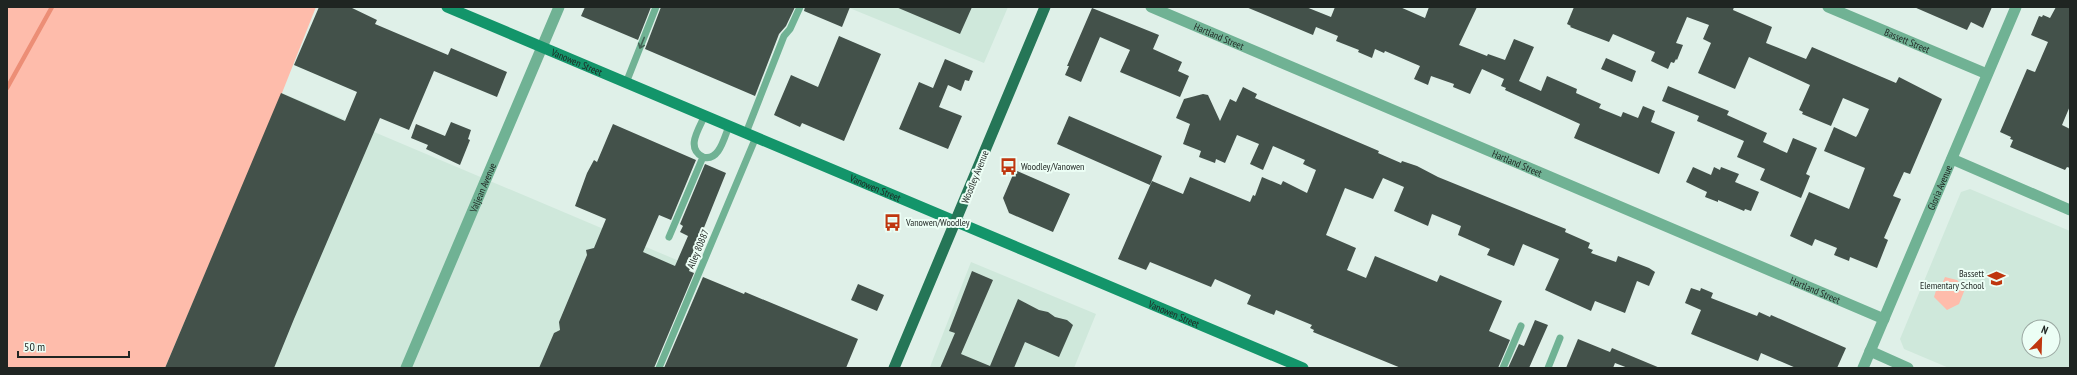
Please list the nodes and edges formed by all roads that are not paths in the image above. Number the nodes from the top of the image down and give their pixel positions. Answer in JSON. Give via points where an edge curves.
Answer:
{"nodes":[{"id":1,"x":447,"y":7,"type":"edge"},
{"id":2,"x":559,"y":7,"type":"edge"},
{"id":3,"x":656,"y":7,"type":"edge"},
{"id":4,"x":800,"y":7,"type":"edge"},
{"id":5,"x":1045,"y":7,"type":"edge"},
{"id":6,"x":1151,"y":7,"type":"edge"},
{"id":7,"x":1828,"y":7,"type":"edge"},
{"id":8,"x":2016,"y":7,"type":"edge"},
{"id":9,"x":542,"y":46,"type":"junction"},
{"id":10,"x":1987,"y":74,"type":"junction"},
{"id":11,"x":626,"y":82,"type":"junction"},
{"id":12,"x":705,"y":116,"type":"junction"},
{"id":13,"x":729,"y":126,"type":"junction"},
{"id":14,"x":751,"y":135,"type":"junction"},
{"id":15,"x":703,"y":158,"type":"junction"},
{"id":16,"x":1952,"y":159,"type":"junction"},
{"id":17,"x":2070,"y":210,"type":"edge"},
{"id":18,"x":957,"y":221,"type":"junction"},
{"id":19,"x":669,"y":237,"type":"dead end"},
{"id":20,"x":1884,"y":320,"type":"junction"},
{"id":21,"x":1521,"y":326,"type":"dead end"},
{"id":22,"x":1560,"y":338,"type":"dead end"},
{"id":23,"x":1870,"y":351,"type":"junction"},
{"id":24,"x":406,"y":368,"type":"edge"},
{"id":25,"x":659,"y":368,"type":"edge"},
{"id":26,"x":894,"y":368,"type":"edge"},
{"id":27,"x":1303,"y":368,"type":"edge"},
{"id":28,"x":1503,"y":368,"type":"edge"},
{"id":29,"x":1548,"y":368,"type":"edge"},
{"id":30,"x":1864,"y":368,"type":"edge"},
{"id":31,"x":1908,"y":368,"type":"edge"}],
"edges":[{"from":1,"to":9,"type":"main road","name":"Vanowen Street"},
{"from":2,"to":9,"type":"street","name":"Valjean Avenue"},
{"from":3,"to":11,"type":"lane","one_way":true},
{"from":4,"to":14,"type":"lane","name":"Alley 80887","via":[[790,30],[784,36]]},
{"from":5,"to":18,"type":"main road","name":"Woodley Avenue"},
{"from":6,"to":20,"type":"street","name":"Hartland Street"},
{"from":7,"to":10,"type":"street","name":"Bassett Street"},
{"from":8,"to":10,"type":"street","name":"Gloria Avenue"},
{"from":9,"to":11,"type":"main road","name":"Vanowen Street"},
{"from":9,"to":24,"type":"street","name":"Valjean Avenue"},
{"from":10,"to":16,"type":"street","name":"Gloria Avenue"},
{"from":11,"to":12,"type":"main road","name":"Vanowen Street"},
{"from":12,"to":13,"type":"main road","name":"Vanowen Street"},
{"from":12,"to":15,"type":"lane","via":[[693,149]]},
{"from":13,"to":14,"type":"main road","name":"Vanowen Street"},
{"from":13,"to":15,"type":"lane","via":[[714,157]]},
{"from":14,"to":18,"type":"main road","name":"Vanowen Street"},
{"from":14,"to":25,"type":"lane","name":"Alley 80887"},
{"from":15,"to":19,"type":"lane"},
{"from":16,"to":17,"type":"street"},
{"from":16,"to":20,"type":"street","name":"Gloria Avenue"},
{"from":18,"to":26,"type":"main road","name":"Woodley Avenue"},
{"from":18,"to":27,"type":"main road","name":"Vanowen Street"},
{"from":20,"to":23,"type":"street","name":"Gloria Avenue"},
{"from":21,"to":28,"type":"lane"},
{"from":22,"to":29,"type":"lane"},
{"from":23,"to":30,"type":"street","name":"Gloria Avenue"},
{"from":23,"to":31,"type":"street"}]}
